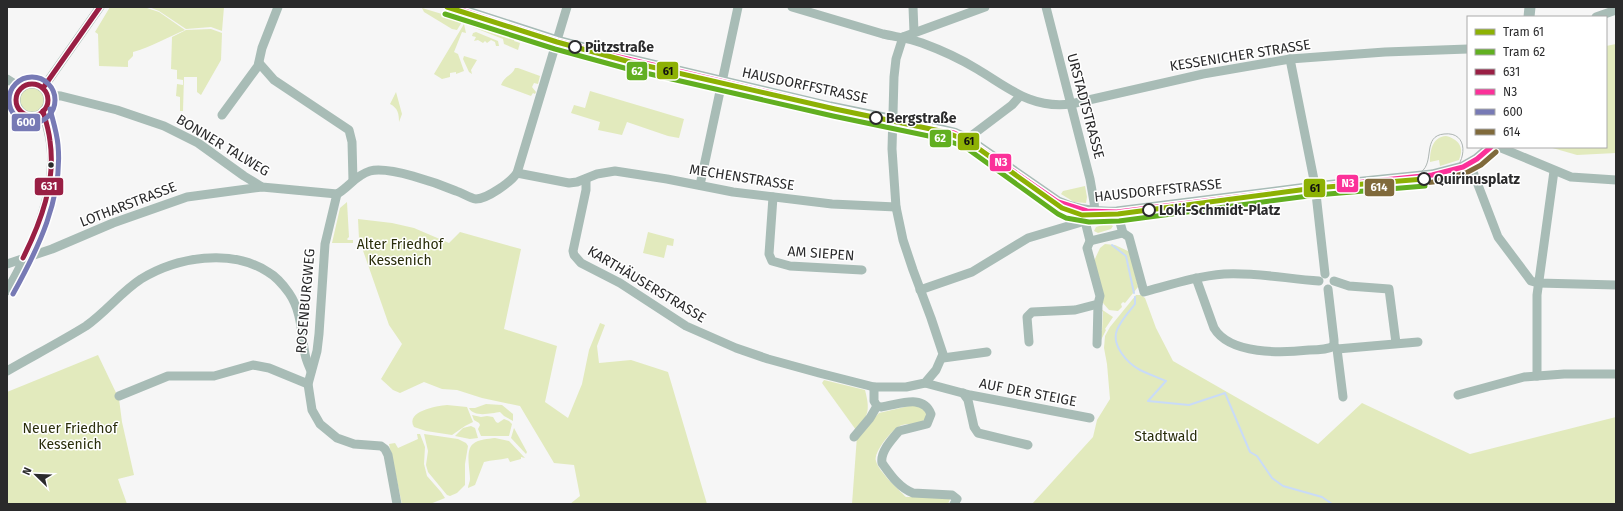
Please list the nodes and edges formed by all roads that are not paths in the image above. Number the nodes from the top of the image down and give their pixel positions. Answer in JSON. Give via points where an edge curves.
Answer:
{"nodes":[{"id":1,"x":100,"y":7,"type":"edge"},
{"id":2,"x":278,"y":7,"type":"edge"},
{"id":3,"x":452,"y":7,"type":"edge"},
{"id":4,"x":566,"y":7,"type":"edge"},
{"id":5,"x":738,"y":7,"type":"edge"},
{"id":6,"x":792,"y":7,"type":"edge"},
{"id":7,"x":913,"y":7,"type":"edge"},
{"id":8,"x":985,"y":7,"type":"edge"},
{"id":9,"x":1046,"y":7,"type":"edge"},
{"id":10,"x":470,"y":10,"type":"edge"},
{"id":11,"x":1616,"y":10,"type":"edge"},
{"id":12,"x":1599,"y":16,"type":"edge"},
{"id":13,"x":914,"y":32,"type":"junction"},
{"id":14,"x":903,"y":37,"type":"junction"},
{"id":15,"x":557,"y":41,"type":"junction"},
{"id":16,"x":1467,"y":50,"type":"edge"},
{"id":17,"x":1290,"y":59,"type":"junction"},
{"id":18,"x":259,"y":63,"type":"junction"},
{"id":19,"x":7,"y":79,"type":"edge"},
{"id":20,"x":722,"y":82,"type":"junction"},
{"id":21,"x":21,"y":88,"type":"junction"},
{"id":22,"x":45,"y":92,"type":"junction"},
{"id":23,"x":1020,"y":96,"type":"junction"},
{"id":24,"x":16,"y":103,"type":"junction"},
{"id":25,"x":1071,"y":104,"type":"junction"},
{"id":26,"x":7,"y":107,"type":"edge"},
{"id":27,"x":43,"y":111,"type":"junction"},
{"id":28,"x":222,"y":115,"type":"dead end"},
{"id":29,"x":893,"y":118,"type":"junction"},
{"id":30,"x":967,"y":139,"type":"junction"},
{"id":31,"x":1490,"y":148,"type":"edge"},
{"id":32,"x":1501,"y":148,"type":"edge"},
{"id":33,"x":354,"y":160,"type":"junction"},
{"id":34,"x":1470,"y":164,"type":"junction"},
{"id":35,"x":1554,"y":171,"type":"junction"},
{"id":36,"x":370,"y":172,"type":"junction"},
{"id":37,"x":517,"y":173,"type":"junction"},
{"id":38,"x":586,"y":179,"type":"junction"},
{"id":39,"x":1616,"y":180,"type":"edge"},
{"id":40,"x":353,"y":181,"type":"junction"},
{"id":41,"x":700,"y":185,"type":"junction"},
{"id":42,"x":262,"y":186,"type":"junction"},
{"id":43,"x":1315,"y":187,"type":"junction"},
{"id":44,"x":338,"y":194,"type":"junction"},
{"id":45,"x":772,"y":197,"type":"junction"},
{"id":46,"x":896,"y":207,"type":"junction"},
{"id":47,"x":1117,"y":212,"type":"junction"},
{"id":48,"x":1094,"y":213,"type":"junction"},
{"id":49,"x":1085,"y":221,"type":"junction"},
{"id":50,"x":1123,"y":233,"type":"junction"},
{"id":51,"x":1090,"y":241,"type":"junction"},
{"id":52,"x":23,"y":258,"type":"junction"},
{"id":53,"x":7,"y":264,"type":"edge"},
{"id":54,"x":862,"y":270,"type":"dead end"},
{"id":55,"x":1325,"y":274,"type":"junction"},
{"id":56,"x":7,"y":277,"type":"edge"},
{"id":57,"x":1196,"y":278,"type":"junction"},
{"id":58,"x":1319,"y":281,"type":"junction"},
{"id":59,"x":1334,"y":281,"type":"junction"},
{"id":60,"x":1538,"y":283,"type":"junction"},
{"id":61,"x":1616,"y":285,"type":"edge"},
{"id":62,"x":1328,"y":289,"type":"junction"},
{"id":63,"x":8,"y":290,"type":"edge"},
{"id":64,"x":920,"y":290,"type":"junction"},
{"id":65,"x":1098,"y":304,"type":"junction"},
{"id":66,"x":1029,"y":342,"type":"dead end"},
{"id":67,"x":1418,"y":342,"type":"dead end"},
{"id":68,"x":1396,"y":343,"type":"junction"},
{"id":69,"x":1098,"y":344,"type":"dead end"},
{"id":70,"x":1335,"y":348,"type":"junction"},
{"id":71,"x":987,"y":352,"type":"dead end"},
{"id":72,"x":943,"y":358,"type":"junction"},
{"id":73,"x":7,"y":371,"type":"edge"},
{"id":74,"x":311,"y":371,"type":"junction"},
{"id":75,"x":1616,"y":374,"type":"edge"},
{"id":76,"x":1537,"y":376,"type":"junction"},
{"id":77,"x":925,"y":383,"type":"junction"},
{"id":78,"x":308,"y":384,"type":"junction"},
{"id":79,"x":874,"y":387,"type":"junction"},
{"id":80,"x":962,"y":392,"type":"junction"},
{"id":81,"x":119,"y":396,"type":"dead end"},
{"id":82,"x":1458,"y":396,"type":"dead end"},
{"id":83,"x":1343,"y":397,"type":"dead end"},
{"id":84,"x":877,"y":406,"type":"junction"},
{"id":85,"x":1090,"y":418,"type":"dead end"},
{"id":86,"x":854,"y":436,"type":"dead end"},
{"id":87,"x":1028,"y":445,"type":"dead end"},
{"id":88,"x":397,"y":504,"type":"edge"},
{"id":89,"x":954,"y":504,"type":"edge"}],
"edges":[{"from":1,"to":22,"type":"street"},
{"from":2,"to":18,"type":"street"},
{"from":3,"to":10,"type":"main road","name":"HAUSDORFFSTRASSE"},
{"from":4,"to":15,"type":"street"},
{"from":5,"to":20,"type":"street"},
{"from":6,"to":14,"type":"street","name":"KESSENICHER STRASSE"},
{"from":7,"to":13,"type":"street"},
{"from":8,"to":13,"type":"street"},
{"from":9,"to":25,"type":"street","name":"URSTADTSTRASSE"},
{"from":10,"to":15,"type":"main road","name":"HAUSDORFFSTRASSE"},
{"from":11,"to":12,"type":"street"},
{"from":13,"to":14,"type":"street"},
{"from":14,"to":23,"type":"street","name":"KESSENICHER STRASSE","via":[[950,54]]},
{"from":14,"to":29,"type":"street","via":[[896,59]]},
{"from":15,"to":20,"type":"main road","name":"HAUSDORFFSTRASSE"},
{"from":15,"to":37,"type":"street"},
{"from":16,"to":17,"type":"street","name":"KESSENICHER STRASSE","via":[[1385,52]]},
{"from":17,"to":25,"type":"street","name":"KESSENICHER STRASSE","via":[[1203,74]]},
{"from":17,"to":43,"type":"street"},
{"from":18,"to":28,"type":"street"},
{"from":18,"to":33,"type":"street","via":[[274,80],[349,130]]},
{"from":19,"to":21,"type":"street"},
{"from":20,"to":29,"type":"main road","name":"HAUSDORFFSTRASSE","via":[[830,107]]},
{"from":20,"to":41,"type":"street"},
{"from":21,"to":22,"type":"street","name":"BONNER TALWEG","via":[[32,84]]},
{"from":21,"to":24,"type":"street"},
{"from":22,"to":27,"type":"street","via":[[48,103]]},
{"from":22,"to":42,"type":"street","name":"BONNER TALWEG","via":[[117,110],[164,126],[198,143]]},
{"from":23,"to":25,"type":"street","name":"KESSENICHER STRASSE","via":[[1041,103]]},
{"from":23,"to":30,"type":"street"},
{"from":24,"to":26,"type":"street"},
{"from":24,"to":27,"type":"street","via":[[20,111],[27,115],[38,115]]},
{"from":25,"to":48,"type":"street","name":"URSTADTSTRASSE","via":[[1091,183]]},
{"from":27,"to":52,"type":"street","via":[[52,147],[51,172],[45,203]]},
{"from":29,"to":30,"type":"main road","name":"HAUSDORFFSTRASSE"},
{"from":29,"to":46,"type":"street","via":[[892,149]]},
{"from":30,"to":48,"type":"main road","name":"HAUSDORFFSTRASSE","via":[[1058,202],[1074,209]]},
{"from":31,"to":34,"type":"main road","name":"HAUSDORFFSTRASSE"},
{"from":32,"to":35,"type":"street"},
{"from":33,"to":36,"type":"street"},
{"from":33,"to":40,"type":"street"},
{"from":34,"to":43,"type":"main road","name":"HAUSDORFFSTRASSE","via":[[1454,171],[1424,176]]},
{"from":34,"to":60,"type":"street","via":[[1498,237],[1528,278]]},
{"from":35,"to":39,"type":"street","via":[[1575,178]]},
{"from":35,"to":60,"type":"street"},
{"from":36,"to":37,"type":"street","via":[[383,171],[408,176],[476,199],[509,182]]},
{"from":36,"to":40,"type":"street"},
{"from":37,"to":38,"type":"street","name":"MECHENSTRASSE","via":[[564,183]]},
{"from":38,"to":41,"type":"street","name":"MECHENSTRASSE","via":[[615,171]]},
{"from":38,"to":79,"type":"street","name":"KARTHÄUSERSTRASSE","via":[[586,190],[573,246],[574,255],[581,263],[620,283],[674,319],[702,333],[768,359]]},
{"from":40,"to":44,"type":"street"},
{"from":41,"to":45,"type":"street","name":"MECHENSTRASSE"},
{"from":42,"to":44,"type":"street","name":"BONNER TALWEG"},
{"from":42,"to":52,"type":"street","name":"LOTHARSTRASSE","via":[[187,196]]},
{"from":43,"to":47,"type":"main road","name":"HAUSDORFFSTRASSE"},
{"from":43,"to":55,"type":"street"},
{"from":44,"to":74,"type":"street","name":"ROSENBURGWEG","via":[[325,244],[319,334]]},
{"from":45,"to":46,"type":"street","name":"MECHENSTRASSE","via":[[832,204]]},
{"from":45,"to":54,"type":"street","name":"AM SIEPEN","via":[[769,254],[772,261],[790,266]]},
{"from":46,"to":64,"type":"street","via":[[903,240]]},
{"from":47,"to":48,"type":"main road","name":"HAUSDORFFSTRASSE"},
{"from":47,"to":50,"type":"street"},
{"from":48,"to":49,"type":"street"},
{"from":49,"to":51,"type":"street"},
{"from":49,"to":64,"type":"street","via":[[1028,238],[972,272]]},
{"from":50,"to":51,"type":"street"},
{"from":50,"to":57,"type":"street","via":[[1129,237],[1144,292]]},
{"from":51,"to":65,"type":"street","via":[[1087,248],[1100,296]]},
{"from":52,"to":53,"type":"street","name":"LOTHARSTRASSE"},
{"from":52,"to":63,"type":"street"},
{"from":55,"to":58,"type":"street"},
{"from":55,"to":59,"type":"street","via":[[1331,275]]},
{"from":56,"to":63,"type":"street"},
{"from":57,"to":58,"type":"street","via":[[1233,273]]},
{"from":57,"to":70,"type":"street","via":[[1217,334],[1229,342],[1257,350],[1284,352]]},
{"from":58,"to":62,"type":"street","via":[[1321,288]]},
{"from":59,"to":62,"type":"street","via":[[1333,286]]},
{"from":59,"to":68,"type":"street","via":[[1349,286],[1389,289]]},
{"from":60,"to":61,"type":"street"},
{"from":60,"to":76,"type":"street"},
{"from":62,"to":70,"type":"street"},
{"from":64,"to":72,"type":"street","via":[[943,349]]},
{"from":65,"to":66,"type":"street","via":[[1075,310],[1032,312],[1027,316]]},
{"from":65,"to":69,"type":"street"},
{"from":67,"to":68,"type":"street"},
{"from":68,"to":70,"type":"street"},
{"from":70,"to":83,"type":"street"},
{"from":71,"to":72,"type":"street"},
{"from":72,"to":77,"type":"street"},
{"from":73,"to":74,"type":"street","via":[[101,315],[142,279],[164,268],[187,261],[221,259],[241,260],[268,272],[279,281],[297,308],[302,324],[305,356]]},
{"from":74,"to":78,"type":"street","name":"ROSENBURGWEG"},
{"from":75,"to":76,"type":"street"},
{"from":76,"to":82,"type":"street","via":[[1524,377]]},
{"from":77,"to":79,"type":"street","via":[[906,387]]},
{"from":77,"to":80,"type":"street","name":"AUF DER STEIGE"},
{"from":78,"to":81,"type":"street","via":[[269,368],[253,365],[214,376],[168,376]]},
{"from":78,"to":88,"type":"street","name":"ROSENBURGWEG","via":[[312,410],[325,430],[348,443],[376,445],[385,449]]},
{"from":79,"to":84,"type":"street","via":[[874,401]]},
{"from":80,"to":85,"type":"street","name":"AUF DER STEIGE"},
{"from":80,"to":87,"type":"street","name":"AUF DER STEIGE","via":[[968,400],[974,427],[978,433]]},
{"from":84,"to":86,"type":"street"},
{"from":84,"to":89,"type":"street","via":[[918,401],[926,405],[931,414],[927,424],[899,431],[885,449],[881,460],[898,483],[908,491],[952,495],[957,499]]}]}
